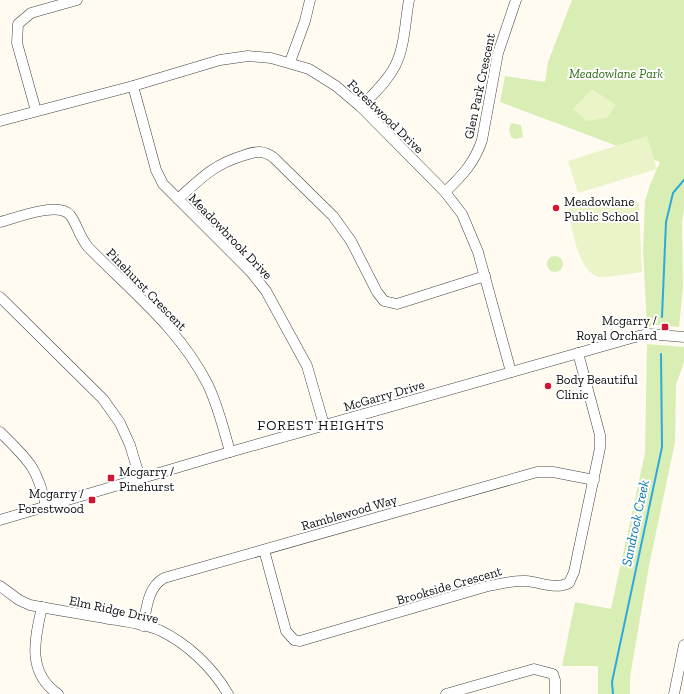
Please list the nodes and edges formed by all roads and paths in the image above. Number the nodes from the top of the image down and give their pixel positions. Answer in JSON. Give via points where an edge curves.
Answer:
{"nodes":[{"id":1,"x":77,"y":0,"type":"edge"},
{"id":2,"x":310,"y":0,"type":"edge"},
{"id":3,"x":409,"y":0,"type":"edge"},
{"id":4,"x":516,"y":0,"type":"edge"},
{"id":5,"x":290,"y":62,"type":"junction"},
{"id":6,"x":133,"y":86,"type":"junction"},
{"id":7,"x":361,"y":106,"type":"junction"},
{"id":8,"x":36,"y":111,"type":"junction"},
{"id":9,"x":0,"y":121,"type":"edge"},
{"id":10,"x":445,"y":192,"type":"junction"},
{"id":11,"x":178,"y":200,"type":"junction"},
{"id":12,"x":0,"y":222,"type":"edge"},
{"id":13,"x":485,"y":276,"type":"junction"},
{"id":14,"x":0,"y":297,"type":"edge"},
{"id":15,"x":684,"y":337,"type":"edge"},
{"id":16,"x":578,"y":353,"type":"junction"},
{"id":17,"x":511,"y":372,"type":"junction"},
{"id":18,"x":324,"y":425,"type":"junction"},
{"id":19,"x":0,"y":432,"type":"edge"},
{"id":20,"x":230,"y":452,"type":"junction"},
{"id":21,"x":140,"y":478,"type":"junction"},
{"id":22,"x":594,"y":480,"type":"junction"},
{"id":23,"x":46,"y":506,"type":"junction"},
{"id":24,"x":0,"y":520,"type":"edge"},
{"id":25,"x":264,"y":550,"type":"junction"},
{"id":26,"x":0,"y":586,"type":"edge"},
{"id":27,"x":42,"y":607,"type":"junction"},
{"id":28,"x":143,"y":626,"type":"junction"},
{"id":29,"x":684,"y":645,"type":"edge"},
{"id":30,"x":678,"y":689,"type":"edge"},
{"id":31,"x":58,"y":694,"type":"edge"},
{"id":32,"x":228,"y":694,"type":"edge"},
{"id":33,"x":446,"y":694,"type":"edge"},
{"id":34,"x":555,"y":694,"type":"edge"}],
"edges":[{"from":1,"to":8,"type":"street","via":[[31,13],[18,24],[17,43]]},
{"from":2,"to":5,"type":"street"},
{"from":3,"to":7,"type":"street","via":[[395,67]]},
{"from":4,"to":10,"type":"street","name":"Glen Park Crescent","via":[[498,53],[478,153],[468,168]]},
{"from":5,"to":6,"type":"street","name":"Forestwood Drive","via":[[248,56],[220,60]]},
{"from":5,"to":7,"type":"street","name":"Forestwood Drive","via":[[309,69]]},
{"from":6,"to":8,"type":"street","name":"Forestwood Drive"},
{"from":6,"to":11,"type":"street","name":"Meadowbrook Drive","via":[[156,170],[163,184]]},
{"from":7,"to":10,"type":"street","name":"Forestwood Drive"},
{"from":8,"to":9,"type":"street","name":"Forestwood Drive"},
{"from":10,"to":13,"type":"street","name":"Forestwood Drive","via":[[468,224]]},
{"from":11,"to":13,"type":"street","via":[[212,169],[226,160],[263,152],[274,158],[332,216],[351,241],[384,301],[397,304]]},
{"from":11,"to":18,"type":"street","name":"Meadowbrook Drive","via":[[251,272],[266,291],[307,366]]},
{"from":12,"to":20,"type":"street","name":"Pinehurst Crescent","via":[[51,209],[64,210],[70,215],[81,239],[167,325],[186,349],[208,386]]},
{"from":13,"to":17,"type":"street","name":"Forestwood Drive"},
{"from":14,"to":21,"type":"street","via":[[103,400],[120,423]]},
{"from":15,"to":16,"type":"street","name":"McGarry Drive","via":[[649,334]]},
{"from":16,"to":17,"type":"street","name":"McGarry Drive"},
{"from":16,"to":22,"type":"street","name":"Brookside Crescent","via":[[600,435]]},
{"from":17,"to":18,"type":"street","name":"McGarry Drive"},
{"from":18,"to":20,"type":"street","name":"McGarry Drive"},
{"from":19,"to":23,"type":"street","via":[[33,467],[42,487]]},
{"from":20,"to":21,"type":"street","name":"McGarry Drive"},
{"from":21,"to":23,"type":"street","name":"McGarry Drive"},
{"from":22,"to":25,"type":"street","name":"Ramblewood Way","via":[[553,472],[537,472]]},
{"from":22,"to":25,"type":"street","name":"Brookside Crescent","via":[[574,572],[569,583],[558,586],[513,581],[488,586],[305,640],[294,640],[286,631]]},
{"from":23,"to":24,"type":"street","name":"McGarry Drive"},
{"from":25,"to":28,"type":"street","name":"Ramblewood Way","via":[[164,578],[151,591]]},
{"from":26,"to":27,"type":"street","name":"Elm Ridge Drive","via":[[19,600]]},
{"from":27,"to":28,"type":"street","name":"Elm Ridge Drive"},
{"from":27,"to":31,"type":"street","via":[[35,635],[36,660],[46,681]]},
{"from":28,"to":32,"type":"street","name":"Elm Ridge Drive","via":[[159,630],[187,648],[209,668]]},
{"from":29,"to":30,"type":"street"},
{"from":33,"to":34,"type":"street","via":[[534,669],[553,674]]}]}
